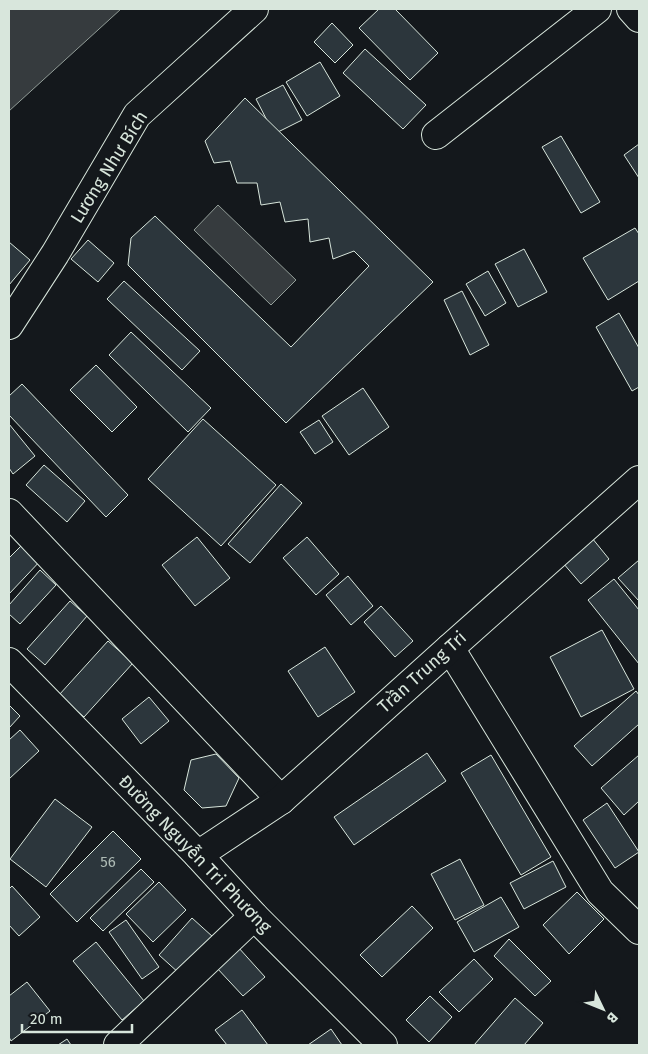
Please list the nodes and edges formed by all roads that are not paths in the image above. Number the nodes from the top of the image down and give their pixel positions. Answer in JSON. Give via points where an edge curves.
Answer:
{"nodes":[{"id":1,"x":254,"y":9,"type":"edge"},
{"id":2,"x":597,"y":9,"type":"edge"},
{"id":3,"x":631,"y":9,"type":"edge"},
{"id":4,"x":639,"y":18,"type":"edge"},
{"id":5,"x":436,"y":135,"type":"dead end"},
{"id":6,"x":9,"y":325,"type":"edge"},
{"id":7,"x":639,"y":480,"type":"edge"},
{"id":8,"x":9,"y":513,"type":"edge"},
{"id":9,"x":450,"y":648,"type":"junction"},
{"id":10,"x":9,"y":662,"type":"edge"},
{"id":11,"x":281,"y":800,"type":"junction"},
{"id":12,"x":198,"y":855,"type":"junction"},
{"id":13,"x":254,"y":916,"type":"junction"},
{"id":14,"x":639,"y":930,"type":"edge"},
{"id":15,"x":118,"y":1045,"type":"edge"},
{"id":16,"x":383,"y":1045,"type":"edge"}],
"edges":[{"from":1,"to":6,"type":"street","name":"Lương Như Bích","via":[[137,115]]},
{"from":2,"to":5,"type":"street"},
{"from":3,"to":4,"type":"street"},
{"from":7,"to":9,"type":"street","name":"Trần Trung Tri"},
{"from":8,"to":11,"type":"street"},
{"from":9,"to":11,"type":"street","name":"Trần Trung Tri"},
{"from":9,"to":14,"type":"street","via":[[600,892]]},
{"from":10,"to":12,"type":"street","name":"Đường Nguyễn Tri Phương"},
{"from":11,"to":12,"type":"street","name":"Trần Trung Tri"},
{"from":12,"to":13,"type":"street","name":"Đường Nguyễn Tri Phương"},
{"from":13,"to":15,"type":"street"},
{"from":13,"to":16,"type":"street","name":"Đường Nguyễn Tri Phương"}]}
